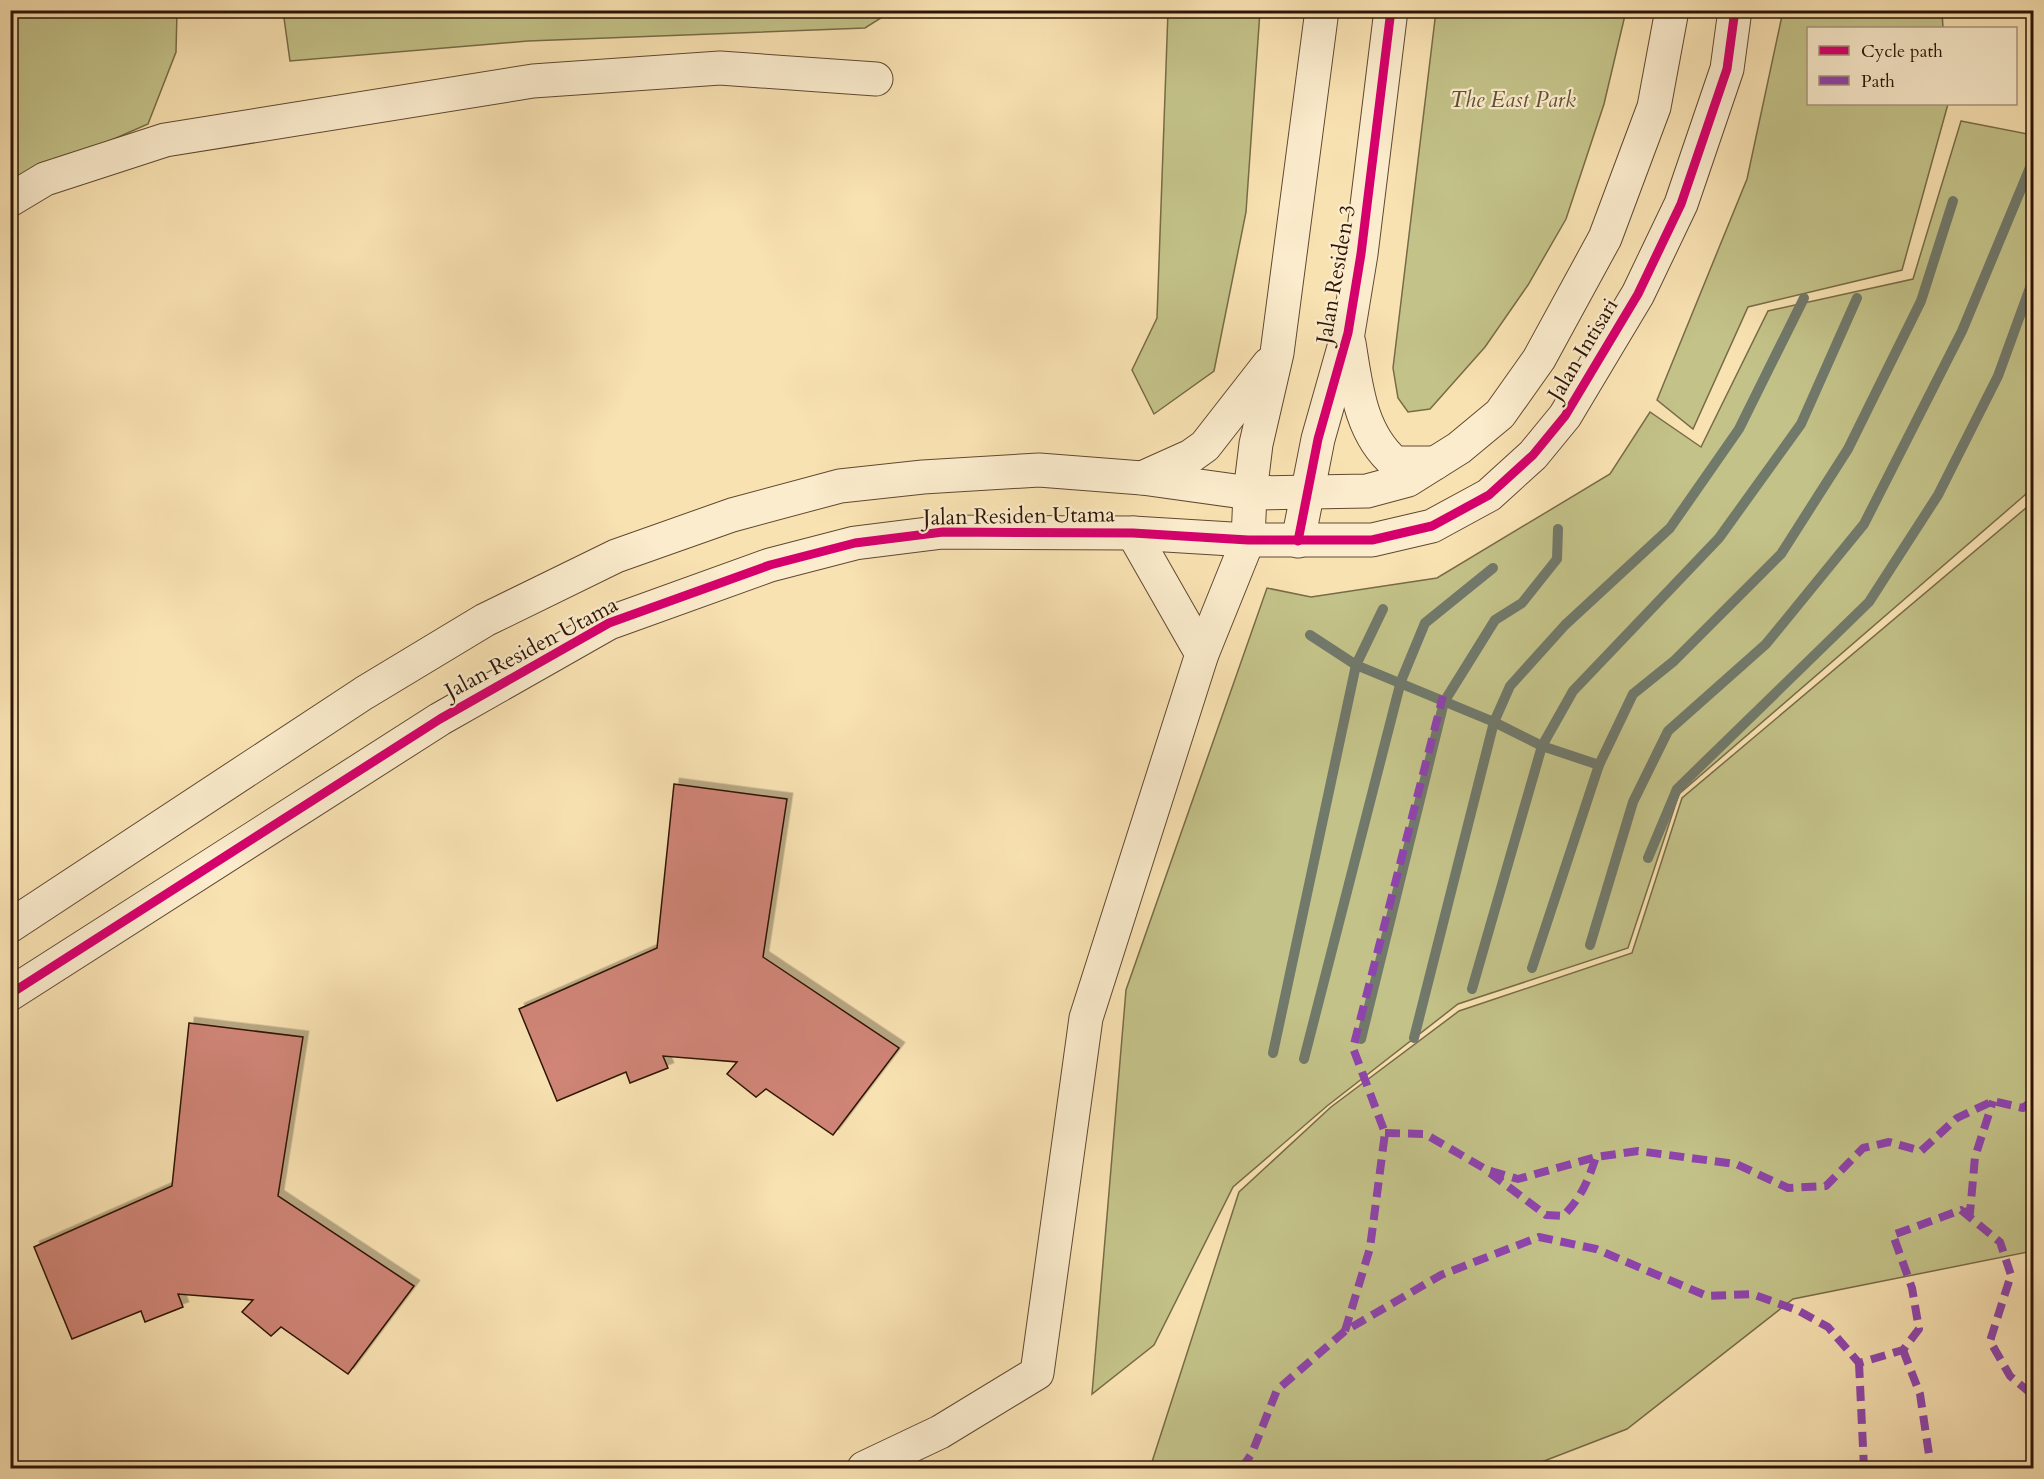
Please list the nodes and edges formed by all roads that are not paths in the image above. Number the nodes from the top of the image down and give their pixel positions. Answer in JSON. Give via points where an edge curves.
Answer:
{"nodes":[{"id":1,"x":1322,"y":10,"type":"edge"},
{"id":2,"x":1391,"y":10,"type":"edge"},
{"id":3,"x":1672,"y":10,"type":"edge"},
{"id":4,"x":1735,"y":10,"type":"edge"},
{"id":5,"x":876,"y":79,"type":"dead end"},
{"id":6,"x":10,"y":200,"type":"edge"},
{"id":7,"x":1348,"y":333,"type":"junction"},
{"id":8,"x":1277,"y":353,"type":"junction"},
{"id":9,"x":1436,"y":463,"type":"junction"},
{"id":10,"x":1142,"y":478,"type":"junction"},
{"id":11,"x":1307,"y":491,"type":"junction"},
{"id":12,"x":1250,"y":493,"type":"junction"},
{"id":13,"x":1133,"y":533,"type":"junction"},
{"id":14,"x":1248,"y":540,"type":"junction"},
{"id":15,"x":1298,"y":541,"type":"junction"},
{"id":16,"x":1202,"y":654,"type":"junction"},
{"id":17,"x":10,"y":898,"type":"edge"},
{"id":18,"x":41,"y":906,"type":"junction"},
{"id":19,"x":10,"y":926,"type":"edge"},
{"id":20,"x":11,"y":992,"type":"edge"},
{"id":21,"x":864,"y":1468,"type":"edge"}],
"edges":[{"from":1,"to":8,"type":"street","name":"Jalan Residen 3"},
{"from":2,"to":7,"type":"street","name":"Jalan Residen 3"},
{"from":3,"to":9,"type":"street","name":"Jalan Intisari","via":[[1653,107],[1605,238],[1539,359],[1500,414]]},
{"from":4,"to":15,"type":"street","name":"Jalan Intisari","via":[[1727,69],[1681,204],[1638,294],[1565,416],[1533,454],[1489,495],[1432,526],[1372,540]]},
{"from":5,"to":6,"type":"street","via":[[720,68],[533,81],[165,140],[45,179]]},
{"from":7,"to":9,"type":"street","via":[[1361,406],[1369,430],[1385,454],[1395,463]]},
{"from":7,"to":11,"type":"street","name":"Jalan Residen 3"},
{"from":8,"to":10,"type":"street","via":[[1205,446]]},
{"from":8,"to":12,"type":"street","name":"Jalan Residen 3","via":[[1256,444]]},
{"from":9,"to":11,"type":"street","name":"Jalan Intisari","via":[[1408,480],[1367,491]]},
{"from":10,"to":12,"type":"street","name":"Jalan Residen Utama"},
{"from":10,"to":18,"type":"street","name":"Jalan Residen Utama","via":[[1039,470],[840,486],[732,515],[616,556],[485,620],[364,693]]},
{"from":11,"to":12,"type":"street","name":"Jalan Intisari"},
{"from":11,"to":15,"type":"street","name":"Jalan Residen 3"},
{"from":12,"to":14,"type":"street","name":"Jalan Residen 3"},
{"from":13,"to":14,"type":"street","name":"Jalan Residen Utama"},
{"from":13,"to":16,"type":"street"},
{"from":13,"to":20,"type":"street","name":"Jalan Residen Utama","via":[[943,532],[855,543],[770,565],[609,623],[440,719]]},
{"from":14,"to":15,"type":"street","name":"Jalan Intisari"},
{"from":14,"to":16,"type":"street","name":"Jalan Residen 3"},
{"from":16,"to":21,"type":"street","name":"Jalan Residen 3","via":[[1086,1018],[1036,1373],[940,1432]]},
{"from":17,"to":18,"type":"street"},
{"from":18,"to":19,"type":"street","name":"Jalan Residen Utama"}]}
